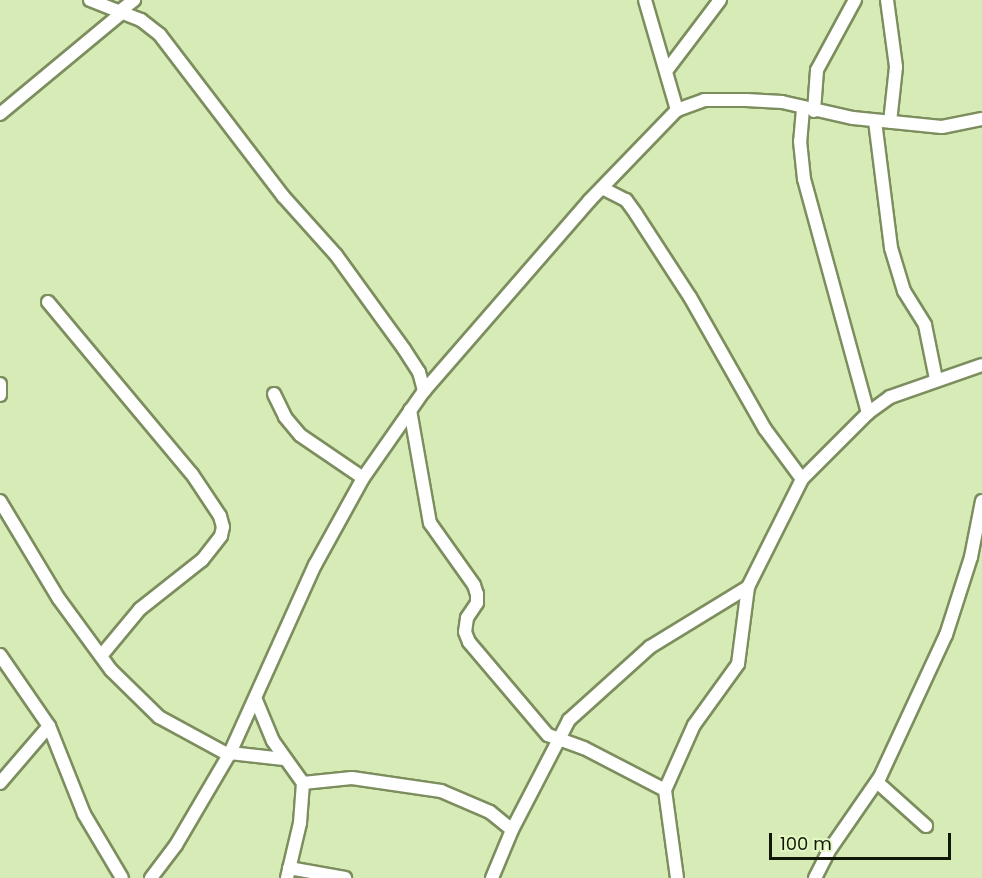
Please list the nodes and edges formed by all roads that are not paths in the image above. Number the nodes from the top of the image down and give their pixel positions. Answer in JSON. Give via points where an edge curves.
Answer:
{"nodes":[{"id":1,"x":90,"y":0,"type":"edge"},
{"id":2,"x":134,"y":0,"type":"edge"},
{"id":3,"x":645,"y":0,"type":"edge"},
{"id":4,"x":720,"y":0,"type":"edge"},
{"id":5,"x":855,"y":0,"type":"edge"},
{"id":6,"x":887,"y":0,"type":"edge"},
{"id":7,"x":121,"y":12,"type":"junction"},
{"id":8,"x":667,"y":70,"type":"junction"},
{"id":9,"x":677,"y":110,"type":"junction"},
{"id":10,"x":808,"y":110,"type":"junction"},
{"id":11,"x":0,"y":114,"type":"edge"},
{"id":12,"x":982,"y":119,"type":"edge"},
{"id":13,"x":875,"y":121,"type":"junction"},
{"id":14,"x":890,"y":122,"type":"junction"},
{"id":15,"x":602,"y":188,"type":"junction"},
{"id":16,"x":48,"y":302,"type":"dead end"},
{"id":17,"x":982,"y":365,"type":"edge"},
{"id":18,"x":936,"y":379,"type":"junction"},
{"id":19,"x":0,"y":384,"type":"edge"},
{"id":20,"x":424,"y":391,"type":"junction"},
{"id":21,"x":274,"y":394,"type":"dead end"},
{"id":22,"x":0,"y":395,"type":"edge"},
{"id":23,"x":410,"y":410,"type":"junction"},
{"id":24,"x":868,"y":413,"type":"junction"},
{"id":25,"x":363,"y":478,"type":"junction"},
{"id":26,"x":802,"y":479,"type":"junction"},
{"id":27,"x":0,"y":501,"type":"edge"},
{"id":28,"x":982,"y":501,"type":"edge"},
{"id":29,"x":748,"y":587,"type":"junction"},
{"id":30,"x":0,"y":655,"type":"edge"},
{"id":31,"x":100,"y":656,"type":"junction"},
{"id":32,"x":256,"y":700,"type":"junction"},
{"id":33,"x":49,"y":726,"type":"junction"},
{"id":34,"x":558,"y":740,"type":"junction"},
{"id":35,"x":229,"y":754,"type":"junction"},
{"id":36,"x":284,"y":759,"type":"junction"},
{"id":37,"x":877,"y":782,"type":"junction"},
{"id":38,"x":0,"y":783,"type":"edge"},
{"id":39,"x":303,"y":783,"type":"junction"},
{"id":40,"x":665,"y":790,"type":"junction"},
{"id":41,"x":926,"y":826,"type":"dead end"},
{"id":42,"x":512,"y":830,"type":"junction"},
{"id":43,"x":288,"y":873,"type":"edge"},
{"id":44,"x":122,"y":878,"type":"edge"},
{"id":45,"x":151,"y":878,"type":"edge"},
{"id":46,"x":345,"y":878,"type":"edge"},
{"id":47,"x":492,"y":878,"type":"edge"},
{"id":48,"x":677,"y":878,"type":"edge"},
{"id":49,"x":815,"y":878,"type":"edge"}],
"edges":[{"from":1,"to":7,"type":"street"},
{"from":2,"to":7,"type":"street"},
{"from":3,"to":8,"type":"street"},
{"from":4,"to":8,"type":"street"},
{"from":5,"to":10,"type":"street","via":[[818,70]]},
{"from":6,"to":14,"type":"street","via":[[896,67]]},
{"from":7,"to":11,"type":"street"},
{"from":7,"to":20,"type":"street","via":[[160,35],[283,196],[336,255],[409,357]]},
{"from":8,"to":9,"type":"street"},
{"from":9,"to":10,"type":"street","via":[[704,100],[783,102]]},
{"from":9,"to":15,"type":"street"},
{"from":10,"to":13,"type":"street"},
{"from":10,"to":24,"type":"street","via":[[800,141],[804,179]]},
{"from":12,"to":14,"type":"street","via":[[942,127]]},
{"from":13,"to":14,"type":"street"},
{"from":13,"to":18,"type":"street","via":[[891,248],[904,291],[925,325]]},
{"from":15,"to":20,"type":"street"},
{"from":15,"to":26,"type":"street","via":[[626,200],[636,214],[690,297],[765,429]]},
{"from":16,"to":31,"type":"street","via":[[192,474],[223,527],[221,536],[202,560],[140,609]]},
{"from":17,"to":18,"type":"street"},
{"from":18,"to":24,"type":"street","via":[[890,397]]},
{"from":19,"to":22,"type":"street"},
{"from":20,"to":23,"type":"street"},
{"from":21,"to":25,"type":"street","via":[[285,417],[300,435]]},
{"from":23,"to":25,"type":"street"},
{"from":23,"to":34,"type":"street","via":[[430,523],[477,594],[477,603],[467,618],[465,633],[469,642],[535,721]]},
{"from":24,"to":26,"type":"street"},
{"from":25,"to":32,"type":"street","via":[[315,565]]},
{"from":26,"to":29,"type":"street"},
{"from":27,"to":31,"type":"street","via":[[59,599]]},
{"from":28,"to":37,"type":"street","via":[[971,557],[946,635]]},
{"from":29,"to":34,"type":"street","via":[[650,647],[569,720]]},
{"from":29,"to":40,"type":"street","via":[[738,664],[694,725]]},
{"from":30,"to":33,"type":"street"},
{"from":31,"to":35,"type":"street","via":[[159,717]]},
{"from":32,"to":35,"type":"street"},
{"from":32,"to":36,"type":"street"},
{"from":33,"to":38,"type":"street"},
{"from":33,"to":44,"type":"street","via":[[91,829]]},
{"from":34,"to":40,"type":"street","via":[[584,748]]},
{"from":34,"to":42,"type":"street"},
{"from":35,"to":36,"type":"street"},
{"from":35,"to":45,"type":"street","via":[[176,846]]},
{"from":36,"to":39,"type":"street"},
{"from":37,"to":41,"type":"street"},
{"from":37,"to":49,"type":"street","via":[[828,852]]},
{"from":39,"to":42,"type":"street","via":[[352,778],[441,791],[490,812]]},
{"from":39,"to":43,"type":"street","via":[[300,823]]},
{"from":40,"to":48,"type":"street"},
{"from":42,"to":47,"type":"street"},
{"from":43,"to":46,"type":"street"}]}
